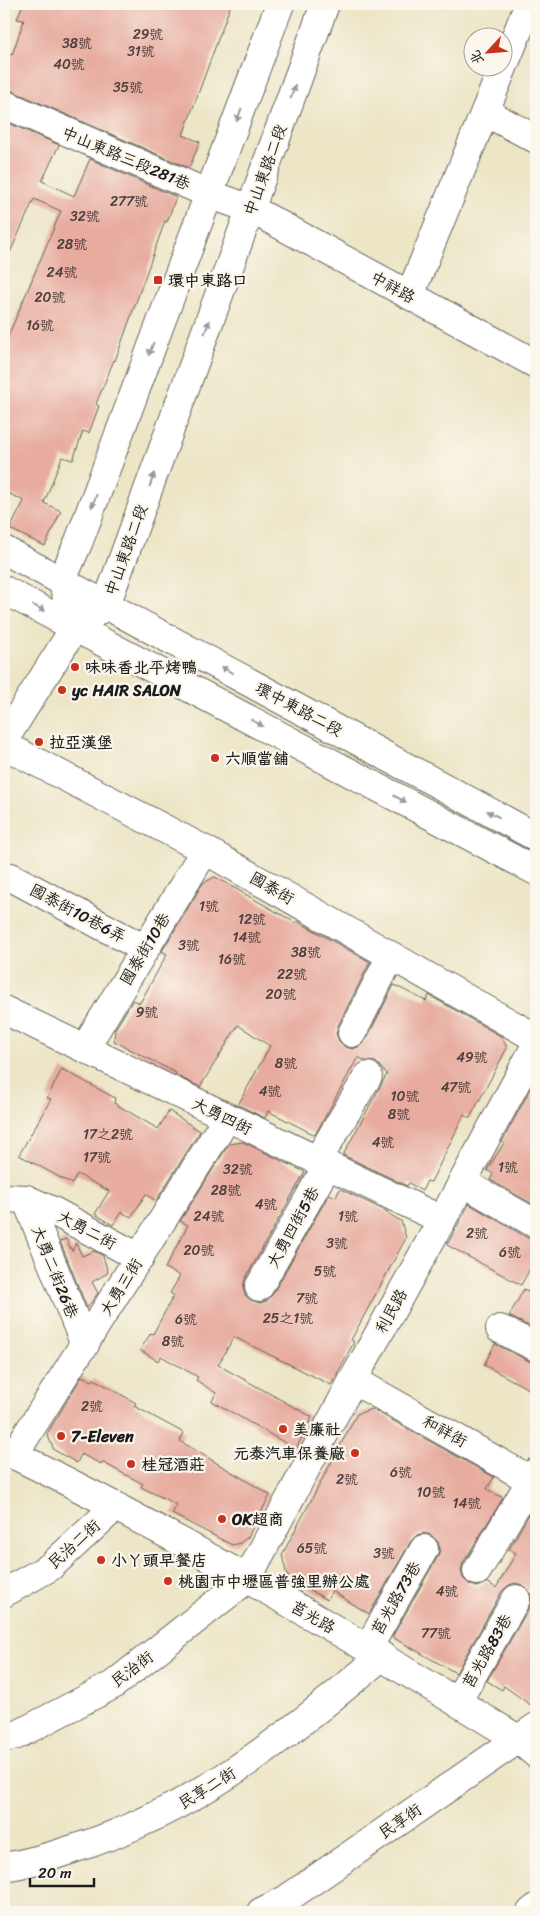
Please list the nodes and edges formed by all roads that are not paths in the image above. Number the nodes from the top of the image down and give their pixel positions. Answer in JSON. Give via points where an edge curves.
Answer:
{"nodes":[{"id":1,"x":280,"y":4,"type":"edge"},
{"id":2,"x":325,"y":4,"type":"edge"},
{"id":3,"x":529,"y":4,"type":"edge"},
{"id":4,"x":4,"y":104,"type":"edge"},
{"id":5,"x":485,"y":112,"type":"junction"},
{"id":6,"x":536,"y":139,"type":"edge"},
{"id":7,"x":209,"y":194,"type":"junction"},
{"id":8,"x":251,"y":209,"type":"junction"},
{"id":9,"x":410,"y":296,"type":"junction"},
{"id":10,"x":536,"y":364,"type":"edge"},
{"id":11,"x":4,"y":550,"type":"edge"},
{"id":12,"x":62,"y":580,"type":"junction"},
{"id":13,"x":4,"y":590,"type":"edge"},
{"id":14,"x":106,"y":604,"type":"junction"},
{"id":15,"x":74,"y":626,"type":"junction"},
{"id":16,"x":4,"y":740,"type":"edge"},
{"id":17,"x":4,"y":745,"type":"edge"},
{"id":18,"x":536,"y":837,"type":"edge"},
{"id":19,"x":205,"y":850,"type":"junction"},
{"id":20,"x":536,"y":871,"type":"edge"},
{"id":21,"x":11,"y":877,"type":"dead end"},
{"id":22,"x":145,"y":949,"type":"junction"},
{"id":23,"x":391,"y":956,"type":"junction"},
{"id":24,"x":4,"y":1010,"type":"edge"},
{"id":25,"x":352,"y":1033,"type":"dead end"},
{"id":26,"x":536,"y":1038,"type":"edge"},
{"id":27,"x":536,"y":1045,"type":"edge"},
{"id":28,"x":85,"y":1048,"type":"junction"},
{"id":29,"x":368,"y":1076,"type":"dead end"},
{"id":30,"x":226,"y":1118,"type":"junction"},
{"id":31,"x":322,"y":1164,"type":"junction"},
{"id":32,"x":462,"y":1182,"type":"junction"},
{"id":33,"x":15,"y":1199,"type":"edge"},
{"id":34,"x":442,"y":1220,"type":"junction"},
{"id":35,"x":536,"y":1224,"type":"edge"},
{"id":36,"x":140,"y":1258,"type":"junction"},
{"id":37,"x":259,"y":1287,"type":"dead end"},
{"id":38,"x":500,"y":1329,"type":"dead end"},
{"id":39,"x":85,"y":1345,"type":"junction"},
{"id":40,"x":536,"y":1347,"type":"edge"},
{"id":41,"x":353,"y":1380,"type":"junction"},
{"id":42,"x":9,"y":1452,"type":"edge"},
{"id":43,"x":535,"y":1478,"type":"edge"},
{"id":44,"x":116,"y":1506,"type":"junction"},
{"id":45,"x":424,"y":1548,"type":"dead end"},
{"id":46,"x":477,"y":1571,"type":"dead end"},
{"id":47,"x":247,"y":1579,"type":"junction"},
{"id":48,"x":4,"y":1593,"type":"edge"},
{"id":49,"x":516,"y":1599,"type":"dead end"},
{"id":50,"x":375,"y":1652,"type":"junction"},
{"id":51,"x":457,"y":1702,"type":"junction"},
{"id":52,"x":4,"y":1738,"type":"edge"},
{"id":53,"x":530,"y":1740,"type":"edge"},
{"id":54,"x":4,"y":1867,"type":"edge"},
{"id":55,"x":536,"y":1908,"type":"edge"},
{"id":56,"x":262,"y":1912,"type":"edge"},
{"id":57,"x":531,"y":1912,"type":"edge"}],
"edges":[{"from":1,"to":7,"type":"street","one_way":true},
{"from":8,"to":2,"type":"street","name":"中山東路二段","one_way":true},
{"from":3,"to":5,"type":"street"},
{"from":4,"to":7,"type":"street","name":"中山東路三段281巷"},
{"from":5,"to":6,"type":"street"},
{"from":5,"to":9,"type":"street"},
{"from":7,"to":8,"type":"street","name":"中山東路三段281巷"},
{"from":7,"to":12,"type":"street","one_way":true},
{"from":8,"to":9,"type":"street","name":"中祥路"},
{"from":14,"to":8,"type":"street","name":"中山東路二段","one_way":true},
{"from":9,"to":10,"type":"street","name":"中祥路"},
{"from":11,"to":12,"type":"street","name":"環中東路二段"},
{"from":12,"to":14,"type":"street","name":"環中東路二段"},
{"from":12,"to":15,"type":"street"},
{"from":13,"to":15,"type":"street","name":"環中東路二段","one_way":true},
{"from":14,"to":15,"type":"street","name":"中山東路二段"},
{"from":18,"to":14,"type":"street","name":"環中東路二段","one_way":true},
{"from":15,"to":16,"type":"street"},
{"from":15,"to":20,"type":"street","name":"環中東路二段","one_way":true},
{"from":17,"to":19,"type":"street","name":"國泰街"},
{"from":19,"to":22,"type":"street","name":"國泰街10巷"},
{"from":19,"to":23,"type":"street","name":"國泰街"},
{"from":21,"to":22,"type":"street","name":"國泰街10巷6弄"},
{"from":22,"to":28,"type":"street","name":"國泰街10巷"},
{"from":23,"to":25,"type":"street"},
{"from":23,"to":26,"type":"street","name":"國泰街"},
{"from":24,"to":28,"type":"street","name":"大勇四街"},
{"from":27,"to":32,"type":"street","name":"利民路"},
{"from":28,"to":30,"type":"street","name":"大勇四街"},
{"from":29,"to":31,"type":"street","name":"大勇四街5巷"},
{"from":30,"to":31,"type":"street","name":"大勇四街"},
{"from":30,"to":36,"type":"street","name":"大勇三街"},
{"from":31,"to":34,"type":"street","name":"大勇四街"},
{"from":31,"to":37,"type":"street","name":"大勇四街5巷"},
{"from":32,"to":34,"type":"street","name":"利民路"},
{"from":32,"to":35,"type":"street"},
{"from":33,"to":36,"type":"street","name":"大勇二街","via":[[53,1211]]},
{"from":33,"to":39,"type":"street","name":"大勇二街26巷"},
{"from":34,"to":41,"type":"street","name":"利民路"},
{"from":36,"to":39,"type":"street","name":"大勇三街"},
{"from":38,"to":40,"type":"street"},
{"from":39,"to":42,"type":"street","name":"大勇三街"},
{"from":41,"to":43,"type":"street","name":"和祥街"},
{"from":41,"to":47,"type":"street","name":"利民路"},
{"from":42,"to":44,"type":"street","name":"莒光路"},
{"from":43,"to":46,"type":"street"},
{"from":44,"to":47,"type":"street","name":"莒光路"},
{"from":44,"to":48,"type":"street","name":"民治二街","via":[[50,1567]]},
{"from":45,"to":50,"type":"street","name":"莒光路73巷"},
{"from":47,"to":50,"type":"street","name":"莒光路"},
{"from":47,"to":52,"type":"street","name":"民治街","via":[[113,1684],[17,1735]]},
{"from":49,"to":51,"type":"street","name":"莒光路83巷"},
{"from":50,"to":51,"type":"street","name":"莒光路"},
{"from":50,"to":54,"type":"street","name":"民享二街","via":[[311,1716],[232,1773],[171,1810],[108,1838],[28,1863]]},
{"from":51,"to":53,"type":"street","name":"莒光路"},
{"from":53,"to":56,"type":"street","name":"民享街"},
{"from":55,"to":57,"type":"street"}]}
